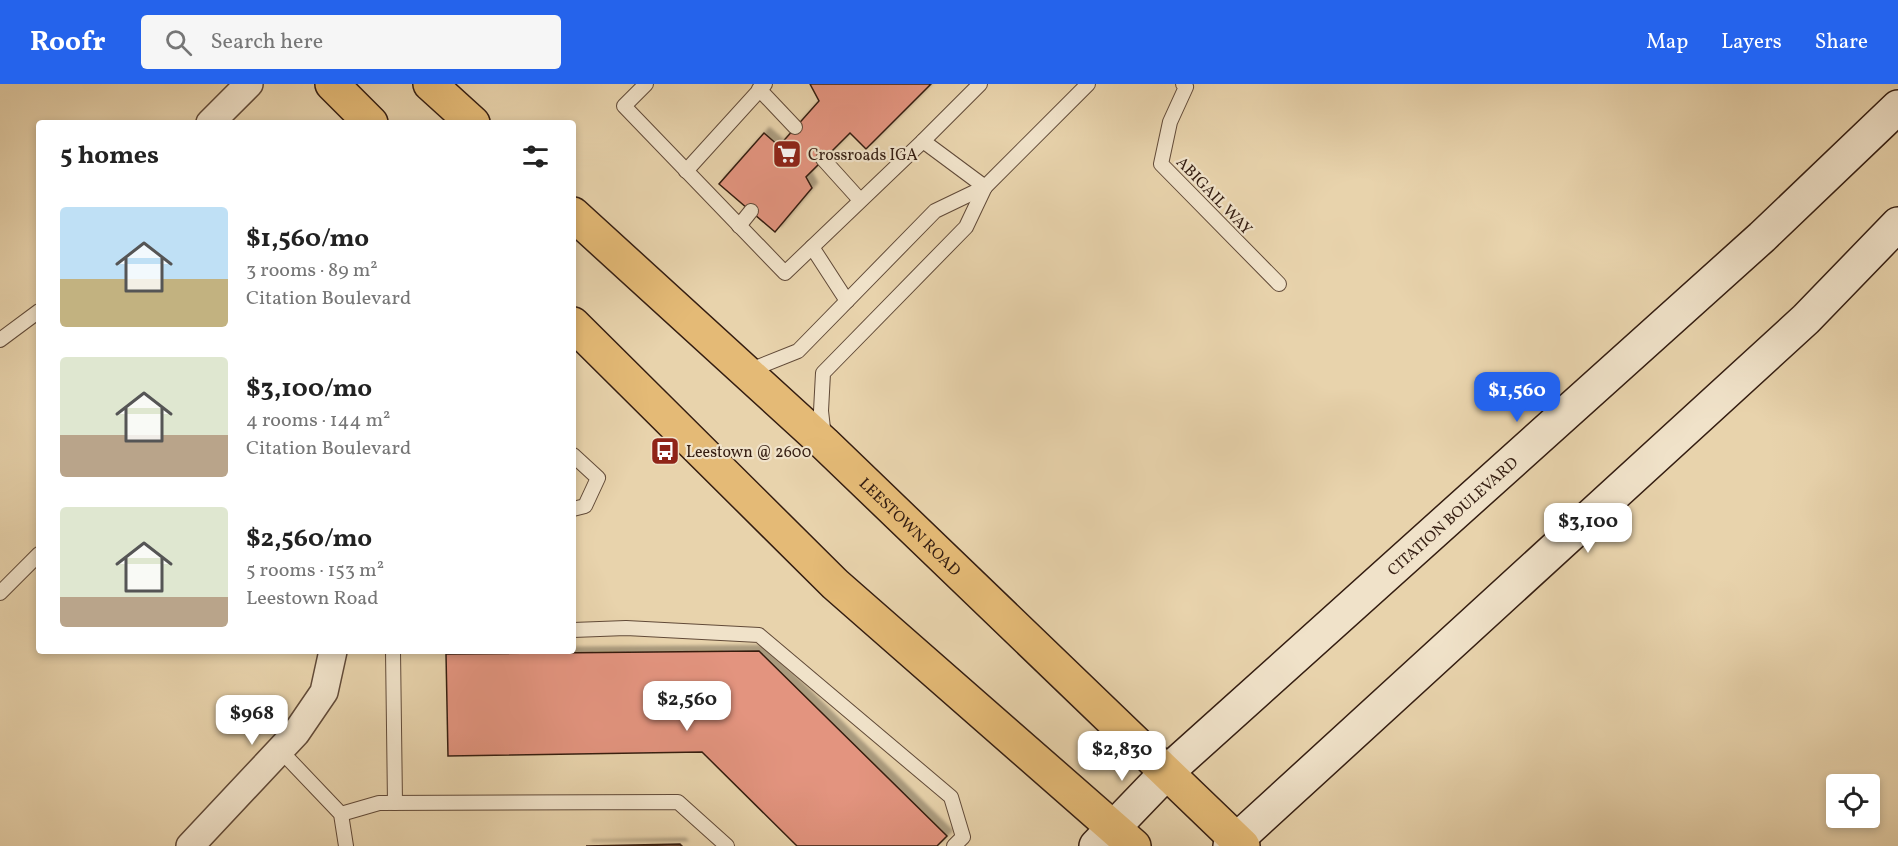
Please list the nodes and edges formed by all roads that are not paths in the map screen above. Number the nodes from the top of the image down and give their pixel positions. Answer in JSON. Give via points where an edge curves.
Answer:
{"nodes":[{"id":1,"x":249,"y":84,"type":"edge"},
{"id":2,"x":332,"y":84,"type":"edge"},
{"id":3,"x":430,"y":84,"type":"edge"},
{"id":4,"x":646,"y":84,"type":"edge"},
{"id":5,"x":980,"y":84,"type":"edge"},
{"id":6,"x":1088,"y":84,"type":"edge"},
{"id":7,"x":1183,"y":84,"type":"edge"},
{"id":8,"x":762,"y":87,"type":"edge"},
{"id":9,"x":1898,"y":107,"type":"edge"},
{"id":10,"x":213,"y":120,"type":"edge"},
{"id":11,"x":368,"y":120,"type":"edge"},
{"id":12,"x":470,"y":120,"type":"edge"},
{"id":13,"x":795,"y":128,"type":"dead end"},
{"id":14,"x":923,"y":141,"type":"junction"},
{"id":15,"x":824,"y":159,"type":"dead end"},
{"id":16,"x":687,"y":171,"type":"junction"},
{"id":17,"x":985,"y":187,"type":"junction"},
{"id":18,"x":860,"y":200,"type":"junction"},
{"id":19,"x":751,"y":211,"type":"dead end"},
{"id":20,"x":576,"y":217,"type":"edge"},
{"id":21,"x":1898,"y":224,"type":"edge"},
{"id":22,"x":739,"y":226,"type":"junction"},
{"id":23,"x":812,"y":247,"type":"junction"},
{"id":24,"x":1279,"y":284,"type":"dead end"},
{"id":25,"x":847,"y":301,"type":"junction"},
{"id":26,"x":36,"y":313,"type":"edge"},
{"id":27,"x":576,"y":327,"type":"edge"},
{"id":28,"x":0,"y":340,"type":"edge"},
{"id":29,"x":746,"y":372,"type":"junction"},
{"id":30,"x":824,"y":442,"type":"junction"},
{"id":31,"x":576,"y":458,"type":"edge"},
{"id":32,"x":576,"y":508,"type":"edge"},
{"id":33,"x":36,"y":557,"type":"edge"},
{"id":34,"x":0,"y":593,"type":"edge"},
{"id":35,"x":576,"y":630,"type":"edge"},
{"id":36,"x":335,"y":654,"type":"edge"},
{"id":37,"x":393,"y":654,"type":"edge"},
{"id":38,"x":280,"y":750,"type":"junction"},
{"id":39,"x":1167,"y":772,"type":"junction"},
{"id":40,"x":395,"y":803,"type":"junction"},
{"id":41,"x":341,"y":814,"type":"junction"},
{"id":42,"x":1115,"y":840,"type":"edge"},
{"id":43,"x":199,"y":843,"type":"edge"},
{"id":44,"x":1237,"y":844,"type":"edge"},
{"id":45,"x":346,"y":846,"type":"edge"},
{"id":46,"x":727,"y":846,"type":"edge"},
{"id":47,"x":954,"y":846,"type":"edge"}],
"edges":[{"from":1,"to":10,"type":"street"},
{"from":2,"to":11,"type":"main road"},
{"from":3,"to":12,"type":"main road"},
{"from":4,"to":16,"type":"lane","via":[[624,106]]},
{"from":5,"to":14,"type":"lane"},
{"from":6,"to":17,"type":"lane"},
{"from":7,"to":24,"type":"lane","name":"ABIGAIL WAY","via":[[1186,87],[1170,122],[1161,164]]},
{"from":8,"to":13,"type":"lane"},
{"from":8,"to":16,"type":"lane"},
{"from":9,"to":39,"type":"main road","name":"CITATION BOULEVARD","via":[[1762,237]]},
{"from":14,"to":17,"type":"lane"},
{"from":14,"to":18,"type":"lane"},
{"from":15,"to":18,"type":"lane"},
{"from":16,"to":22,"type":"lane"},
{"from":17,"to":25,"type":"lane","via":[[935,211]]},
{"from":17,"to":30,"type":"lane","via":[[966,227],[823,373]]},
{"from":18,"to":23,"type":"lane"},
{"from":19,"to":22,"type":"lane"},
{"from":20,"to":29,"type":"main road","name":"LEESTOWN ROAD"},
{"from":21,"to":44,"type":"main road","via":[[1806,319]]},
{"from":22,"to":23,"type":"lane","via":[[785,273]]},
{"from":23,"to":25,"type":"lane"},
{"from":25,"to":29,"type":"lane","via":[[798,351]]},
{"from":26,"to":28,"type":"lane"},
{"from":27,"to":42,"type":"main road","via":[[835,584]]},
{"from":29,"to":30,"type":"main road","name":"LEESTOWN ROAD"},
{"from":30,"to":39,"type":"main road","name":"LEESTOWN ROAD"},
{"from":31,"to":32,"type":"lane","via":[[597,478],[585,506]]},
{"from":33,"to":34,"type":"lane"},
{"from":35,"to":47,"type":"lane","via":[[626,628],[759,635],[951,797],[963,837]]},
{"from":36,"to":38,"type":"street","via":[[324,692]]},
{"from":37,"to":40,"type":"lane"},
{"from":38,"to":41,"type":"lane"},
{"from":38,"to":43,"type":"street"},
{"from":39,"to":42,"type":"main road","name":"CITATION BOULEVARD"},
{"from":39,"to":44,"type":"main road","name":"LEESTOWN ROAD"},
{"from":40,"to":41,"type":"lane","via":[[379,803]]},
{"from":40,"to":46,"type":"lane","via":[[678,802]]},
{"from":41,"to":45,"type":"lane"}]}
